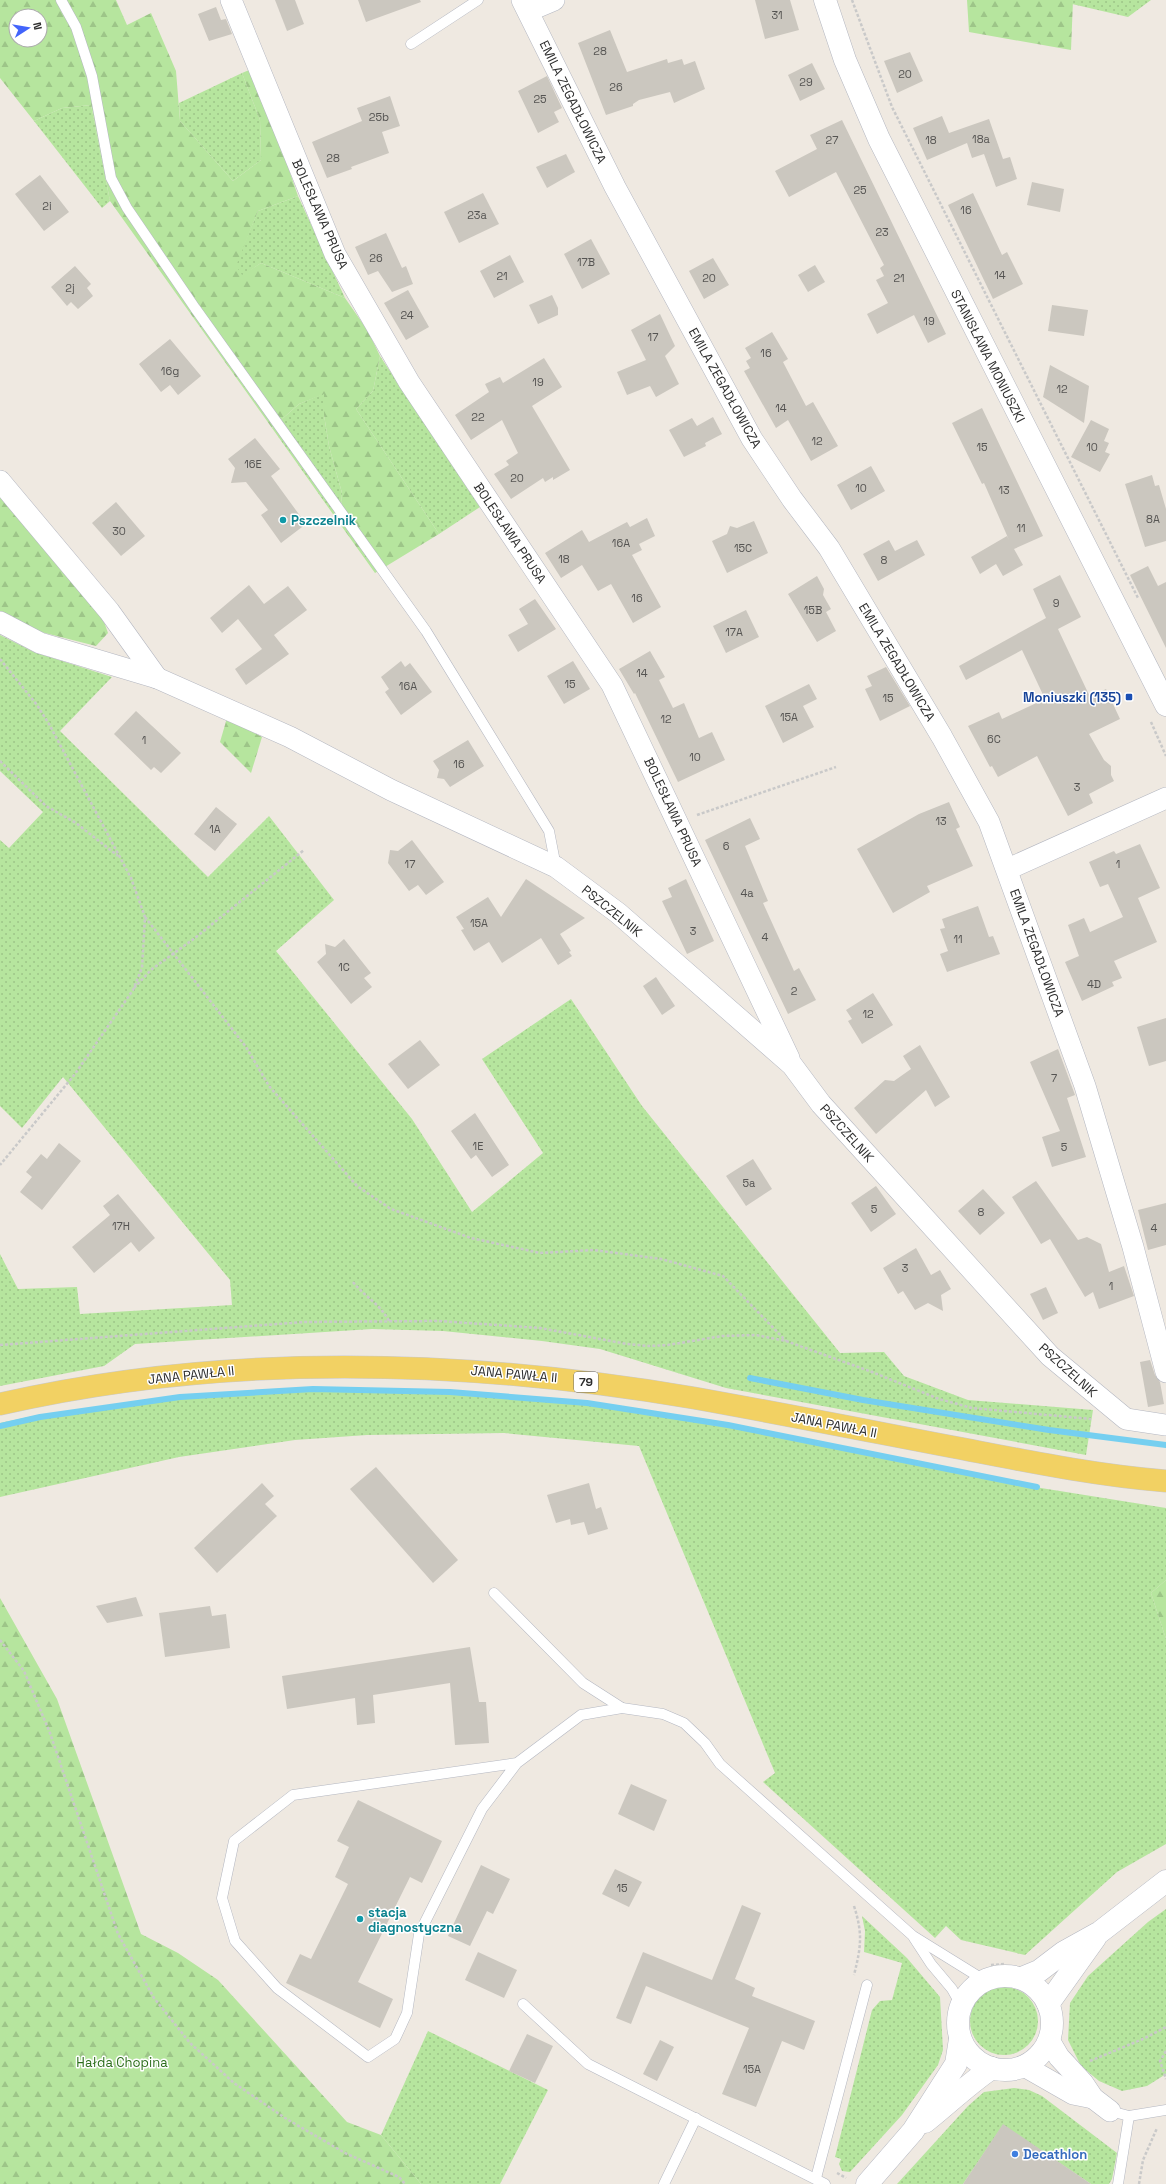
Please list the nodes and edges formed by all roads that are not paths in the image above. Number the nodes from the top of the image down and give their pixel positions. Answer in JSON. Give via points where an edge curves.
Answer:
{"nodes":[{"id":1,"x":61,"y":0,"type":"edge"},
{"id":2,"x":231,"y":0,"type":"edge"},
{"id":3,"x":478,"y":0,"type":"edge"},
{"id":4,"x":554,"y":0,"type":"edge"},
{"id":5,"x":825,"y":0,"type":"edge"},
{"id":6,"x":525,"y":5,"type":"edge"},
{"id":7,"x":411,"y":44,"type":"dead end"},
{"id":8,"x":0,"y":481,"type":"edge"},
{"id":9,"x":0,"y":622,"type":"edge"},
{"id":10,"x":157,"y":678,"type":"junction"},
{"id":11,"x":1166,"y":705,"type":"edge"},
{"id":12,"x":1166,"y":798,"type":"edge"},
{"id":13,"x":556,"y":867,"type":"junction"},
{"id":14,"x":1008,"y":869,"type":"junction"},
{"id":15,"x":792,"y":1066,"type":"junction"},
{"id":16,"x":1166,"y":1372,"type":"edge"},
{"id":17,"x":0,"y":1404,"type":"edge"},
{"id":18,"x":1166,"y":1425,"type":"edge"},
{"id":19,"x":1166,"y":1481,"type":"edge"},
{"id":20,"x":494,"y":1594,"type":"dead end"},
{"id":21,"x":622,"y":1708,"type":"junction"},
{"id":22,"x":517,"y":1763,"type":"junction"},
{"id":23,"x":1166,"y":1881,"type":"edge"},
{"id":24,"x":1100,"y":1932,"type":"junction"},
{"id":25,"x":913,"y":1936,"type":"junction"},
{"id":26,"x":1022,"y":1978,"type":"junction"},
{"id":27,"x":984,"y":1980,"type":"junction"},
{"id":28,"x":867,"y":1985,"type":"dead end"},
{"id":29,"x":523,"y":2004,"type":"dead end"},
{"id":30,"x":1048,"y":2004,"type":"junction"},
{"id":31,"x":961,"y":2005,"type":"junction"},
{"id":32,"x":960,"y":2039,"type":"junction"},
{"id":33,"x":1049,"y":2040,"type":"junction"},
{"id":34,"x":1024,"y":2066,"type":"junction"},
{"id":35,"x":992,"y":2068,"type":"junction"},
{"id":36,"x":1093,"y":2098,"type":"junction"},
{"id":37,"x":1166,"y":2110,"type":"edge"},
{"id":38,"x":1120,"y":2114,"type":"junction"},
{"id":39,"x":696,"y":2118,"type":"junction"},
{"id":40,"x":913,"y":2131,"type":"junction"},
{"id":41,"x":860,"y":2180,"type":"edge"},
{"id":42,"x":821,"y":2181,"type":"edge"},
{"id":43,"x":664,"y":2184,"type":"edge"},
{"id":44,"x":1118,"y":2184,"type":"edge"}],
"edges":[{"from":1,"to":13,"type":"lane","via":[[76,27],[92,76],[111,178],[127,208],[195,308],[426,631],[549,831]]},
{"from":2,"to":15,"type":"street","name":"BOLESŁAWA PRUSA","via":[[335,254],[409,382],[612,685]]},
{"from":3,"to":7,"type":"lane"},
{"from":4,"to":6,"type":"street"},
{"from":5,"to":11,"type":"street","name":"STANISŁAWA MONIUSZKI","via":[[845,60],[879,138]]},
{"from":6,"to":14,"type":"street","name":"EMILA ZEGADŁOWICZA","via":[[615,187],[752,439],[829,548],[938,730],[989,822]]},
{"from":8,"to":10,"type":"street","via":[[109,611]]},
{"from":9,"to":10,"type":"street","name":"PSZCZELNIK","via":[[40,643]]},
{"from":10,"to":13,"type":"street","name":"PSZCZELNIK","via":[[290,737],[391,790]]},
{"from":12,"to":14,"type":"street"},
{"from":13,"to":15,"type":"street","name":"PSZCZELNIK","via":[[618,913]]},
{"from":14,"to":16,"type":"street","name":"EMILA ZEGADŁOWICZA","via":[[1018,907],[1085,1086],[1134,1247]]},
{"from":15,"to":18,"type":"street","name":"PSZCZELNIK","via":[[821,1104],[1050,1356],[1126,1419]]},
{"from":17,"to":19,"type":"main road","name":"JANA PAWŁA II","number":"79","via":[[110,1384],[210,1372],[376,1366],[470,1370],[542,1376],[695,1398],[1050,1465]]},
{"from":20,"to":21,"type":"lane","via":[[583,1683]]},
{"from":21,"to":22,"type":"lane","via":[[581,1715]]},
{"from":21,"to":25,"type":"lane","via":[[663,1714],[684,1723],[705,1743],[720,1764]]},
{"from":22,"to":22,"type":"lane","via":[[293,1795],[234,1841],[222,1898],[235,1941],[277,1988],[368,2057],[394,2039],[407,2013],[419,1934],[482,1808]]},
{"from":23,"to":24,"type":"street"},
{"from":24,"to":26,"type":"street","via":[[1064,1952],[1038,1971]]},
{"from":24,"to":30,"type":"street"},
{"from":25,"to":27,"type":"lane"},
{"from":25,"to":31,"type":"lane"},
{"from":26,"to":27,"type":"street","via":[[1003,1975]]},
{"from":26,"to":30,"type":"street","via":[[1038,1988]]},
{"from":27,"to":31,"type":"street","via":[[970,1990]]},
{"from":28,"to":42,"type":"lane"},
{"from":29,"to":39,"type":"lane","via":[[588,2064]]},
{"from":30,"to":33,"type":"street","via":[[1052,2023]]},
{"from":31,"to":32,"type":"street","via":[[957,2022]]},
{"from":32,"to":35,"type":"street","via":[[972,2057]]},
{"from":32,"to":40,"type":"street","via":[[956,2064]]},
{"from":33,"to":34,"type":"street","via":[[1041,2053]]},
{"from":33,"to":36,"type":"street","via":[[1059,2057]]},
{"from":34,"to":35,"type":"street","via":[[1008,2070]]},
{"from":34,"to":36,"type":"street","via":[[1073,2094]]},
{"from":35,"to":40,"type":"street","via":[[973,2080]]},
{"from":36,"to":38,"type":"street"},
{"from":37,"to":38,"type":"lane"},
{"from":38,"to":44,"type":"lane"},
{"from":39,"to":42,"type":"lane"},
{"from":39,"to":43,"type":"lane"},
{"from":40,"to":41,"type":"street"}]}
